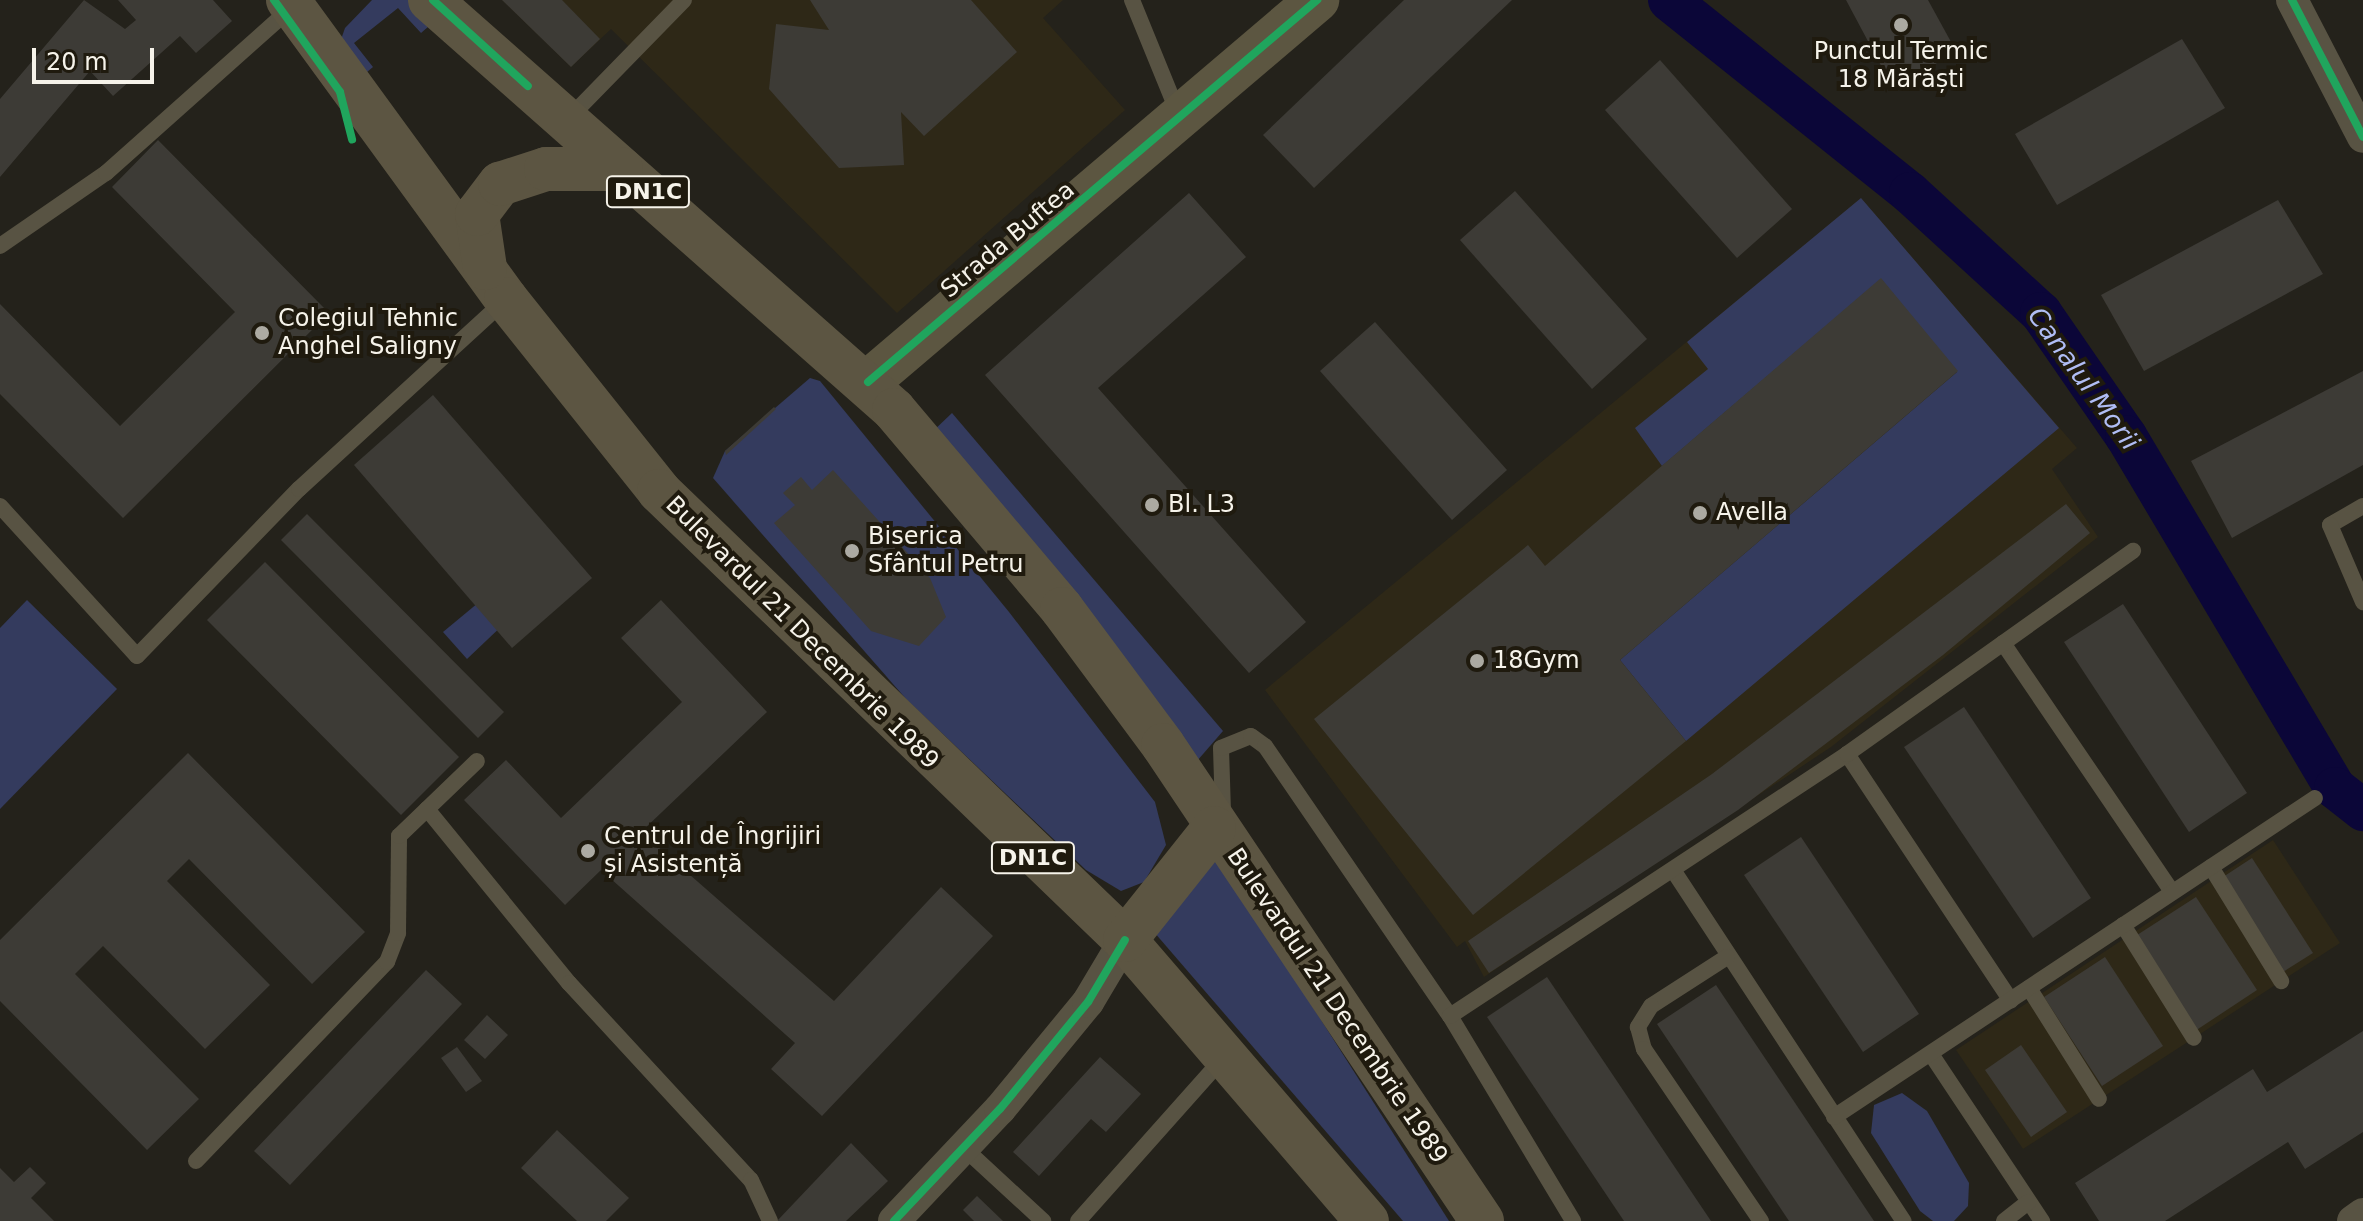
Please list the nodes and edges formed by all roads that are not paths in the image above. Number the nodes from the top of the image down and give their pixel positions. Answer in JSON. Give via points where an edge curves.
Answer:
{"nodes":[{"id":1,"x":430,"y":0,"type":"edge"},
{"id":2,"x":684,"y":0,"type":"edge"},
{"id":3,"x":1132,"y":0,"type":"edge"},
{"id":4,"x":1317,"y":0,"type":"edge"},
{"id":5,"x":2292,"y":0,"type":"edge"},
{"id":6,"x":290,"y":3,"type":"edge"},
{"id":7,"x":566,"y":120,"type":"junction"},
{"id":8,"x":1181,"y":121,"type":"junction"},
{"id":9,"x":2363,"y":137,"type":"edge"},
{"id":10,"x":621,"y":169,"type":"junction"},
{"id":11,"x":0,"y":246,"type":"edge"},
{"id":12,"x":496,"y":284,"type":"junction"},
{"id":13,"x":868,"y":382,"type":"junction"},
{"id":14,"x":0,"y":506,"type":"edge"},
{"id":15,"x":2363,"y":506,"type":"edge"},
{"id":16,"x":2133,"y":551,"type":"dead end"},
{"id":17,"x":2363,"y":602,"type":"edge"},
{"id":18,"x":2003,"y":643,"type":"junction"},
{"id":19,"x":1847,"y":754,"type":"junction"},
{"id":20,"x":477,"y":761,"type":"dead end"},
{"id":21,"x":2315,"y":798,"type":"dead end"},
{"id":22,"x":427,"y":809,"type":"junction"},
{"id":23,"x":1214,"y":828,"type":"junction"},
{"id":24,"x":2211,"y":867,"type":"junction"},
{"id":25,"x":1673,"y":870,"type":"junction"},
{"id":26,"x":2172,"y":892,"type":"junction"},
{"id":27,"x":2123,"y":925,"type":"junction"},
{"id":28,"x":1125,"y":940,"type":"junction"},
{"id":29,"x":1727,"y":957,"type":"junction"},
{"id":30,"x":2281,"y":981,"type":"dead end"},
{"id":31,"x":2029,"y":988,"type":"junction"},
{"id":32,"x":2011,"y":1001,"type":"junction"},
{"id":33,"x":1450,"y":1016,"type":"junction"},
{"id":34,"x":2194,"y":1038,"type":"dead end"},
{"id":35,"x":1931,"y":1054,"type":"junction"},
{"id":36,"x":1225,"y":1056,"type":"junction"},
{"id":37,"x":2099,"y":1099,"type":"dead end"},
{"id":38,"x":1834,"y":1117,"type":"junction"},
{"id":39,"x":964,"y":1148,"type":"junction"},
{"id":40,"x":196,"y":1161,"type":"dead end"},
{"id":41,"x":2028,"y":1202,"type":"junction"},
{"id":42,"x":2363,"y":1214,"type":"edge"},
{"id":43,"x":770,"y":1221,"type":"edge"},
{"id":44,"x":894,"y":1221,"type":"edge"},
{"id":45,"x":1043,"y":1221,"type":"edge"},
{"id":46,"x":1078,"y":1221,"type":"edge"},
{"id":47,"x":1367,"y":1221,"type":"edge"},
{"id":48,"x":1482,"y":1221,"type":"edge"},
{"id":49,"x":1573,"y":1221,"type":"edge"},
{"id":50,"x":1761,"y":1221,"type":"edge"},
{"id":51,"x":1904,"y":1221,"type":"edge"},
{"id":52,"x":2004,"y":1221,"type":"edge"},
{"id":53,"x":2042,"y":1221,"type":"edge"},
{"id":54,"x":2353,"y":1221,"type":"edge"}],
"edges":[{"from":1,"to":7,"type":"main road","name":"Bulevardul 21 Decembrie 1989","number":"DN1C"},
{"from":2,"to":7,"type":"lane"},
{"from":3,"to":8,"type":"lane"},
{"from":4,"to":8,"type":"street","name":"Strada Buftea"},
{"from":5,"to":9,"type":"street"},
{"from":6,"to":11,"type":"lane","via":[[106,173]]},
{"from":6,"to":12,"type":"main road","name":"Bulevardul 21 Decembrie 1989","number":"DN1C"},
{"from":7,"to":10,"type":"main road","name":"Bulevardul 21 Decembrie 1989","number":"DN1C"},
{"from":8,"to":13,"type":"street","name":"Strada Buftea"},
{"from":10,"to":12,"type":"main road","via":[[546,169],[500,184],[477,214]]},
{"from":10,"to":13,"type":"main road","name":"Bulevardul 21 Decembrie 1989","number":"DN1C"},
{"from":12,"to":14,"type":"lane","via":[[137,656]]},
{"from":12,"to":28,"type":"main road","name":"Bulevardul 21 Decembrie 1989","number":"DN1C","via":[[679,512]]},
{"from":13,"to":23,"type":"main road","name":"Bulevardul 21 Decembrie 1989","number":"DN1C","via":[[1062,609],[1163,745]]},
{"from":15,"to":17,"type":"lane","via":[[2330,525]]},
{"from":16,"to":18,"type":"lane"},
{"from":18,"to":19,"type":"lane"},
{"from":18,"to":26,"type":"lane"},
{"from":19,"to":25,"type":"lane"},
{"from":19,"to":32,"type":"lane"},
{"from":20,"to":22,"type":"lane"},
{"from":21,"to":24,"type":"lane"},
{"from":22,"to":40,"type":"lane","via":[[399,836],[399,920],[387,962]]},
{"from":22,"to":43,"type":"lane","via":[[569,983],[751,1180]]},
{"from":23,"to":28,"type":"main road"},
{"from":23,"to":33,"type":"lane","via":[[1223,813],[1219,757],[1234,738],[1251,736],[1265,746]]},
{"from":23,"to":48,"type":"main road","name":"Bulevardul 21 Decembrie 1989","number":"DN1C"},
{"from":24,"to":26,"type":"lane"},
{"from":24,"to":30,"type":"lane"},
{"from":25,"to":29,"type":"lane"},
{"from":25,"to":33,"type":"lane"},
{"from":26,"to":27,"type":"lane"},
{"from":27,"to":31,"type":"lane"},
{"from":27,"to":34,"type":"lane"},
{"from":28,"to":36,"type":"main road","name":"Bulevardul 21 Decembrie 1989","number":"DN1C"},
{"from":28,"to":39,"type":"street","via":[[1088,1002]]},
{"from":29,"to":38,"type":"lane"},
{"from":29,"to":50,"type":"lane","via":[[1651,1006],[1638,1027],[1644,1049]]},
{"from":31,"to":32,"type":"lane"},
{"from":31,"to":37,"type":"lane"},
{"from":32,"to":35,"type":"lane"},
{"from":33,"to":49,"type":"lane"},
{"from":35,"to":38,"type":"lane"},
{"from":35,"to":41,"type":"lane"},
{"from":36,"to":46,"type":"lane"},
{"from":36,"to":47,"type":"main road","name":"Bulevardul 21 Decembrie 1989","number":"DN1C"},
{"from":38,"to":51,"type":"lane"},
{"from":39,"to":44,"type":"street"},
{"from":39,"to":45,"type":"lane"},
{"from":41,"to":52,"type":"lane"},
{"from":41,"to":53,"type":"lane"},
{"from":42,"to":54,"type":"street"}]}
